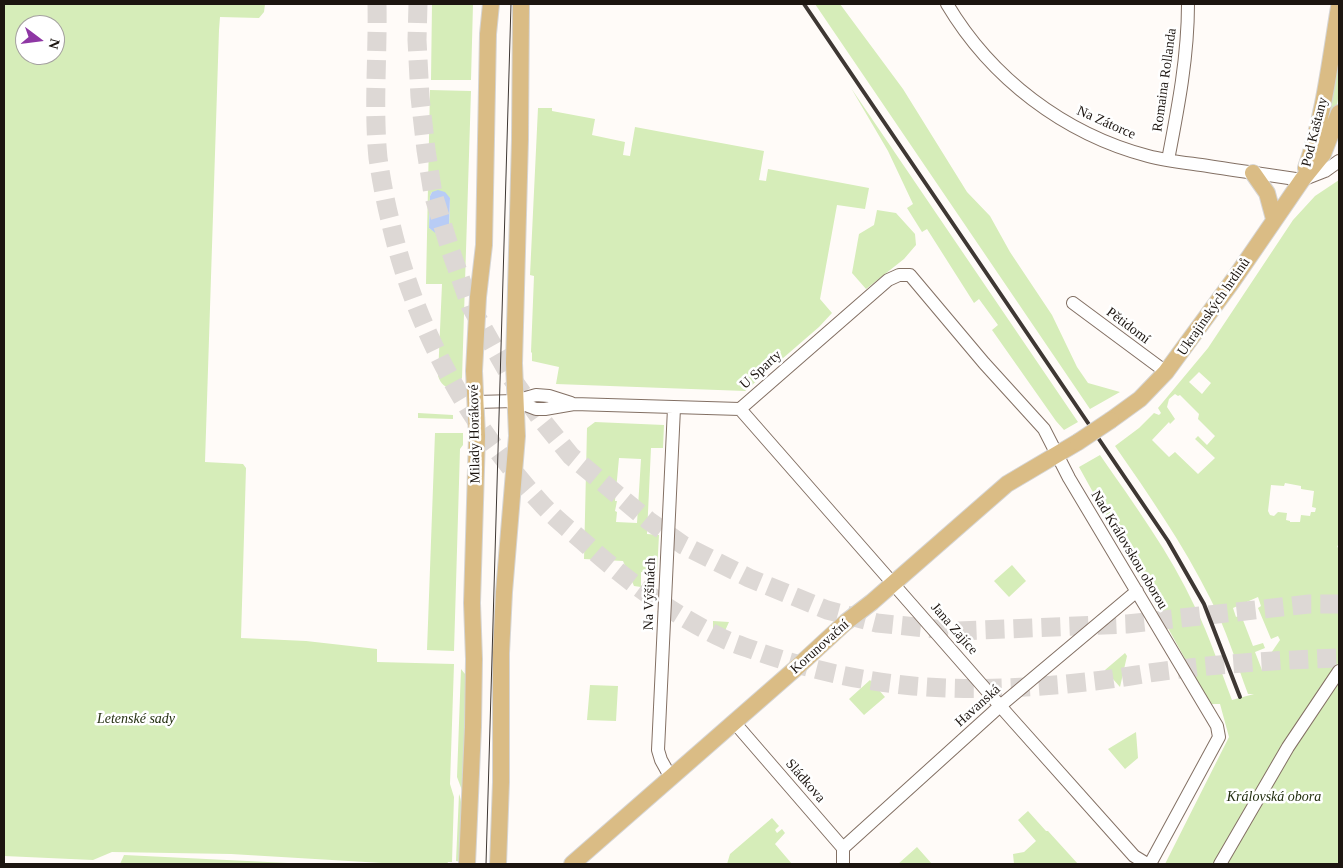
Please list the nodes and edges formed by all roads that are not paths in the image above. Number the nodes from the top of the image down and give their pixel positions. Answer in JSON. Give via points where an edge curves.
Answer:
{"nodes":[{"id":1,"x":490,"y":4,"type":"edge"},
{"id":2,"x":521,"y":4,"type":"edge"},
{"id":3,"x":947,"y":4,"type":"edge"},
{"id":4,"x":1188,"y":4,"type":"edge"},
{"id":5,"x":1339,"y":7,"type":"edge"},
{"id":6,"x":1339,"y":113,"type":"edge"},
{"id":7,"x":1168,"y":160,"type":"junction"},
{"id":8,"x":1339,"y":161,"type":"edge"},
{"id":9,"x":1253,"y":172,"type":"junction"},
{"id":10,"x":1302,"y":180,"type":"junction"},
{"id":11,"x":1274,"y":219,"type":"junction"},
{"id":12,"x":910,"y":275,"type":"joint"},
{"id":13,"x":1073,"y":303,"type":"dead end"},
{"id":14,"x":1166,"y":372,"type":"junction"},
{"id":15,"x":476,"y":402,"type":"junction"},
{"id":16,"x":514,"y":402,"type":"junction"},
{"id":17,"x":674,"y":408,"type":"junction"},
{"id":18,"x":740,"y":409,"type":"junction"},
{"id":19,"x":1078,"y":442,"type":"joint"},
{"id":20,"x":1056,"y":454,"type":"junction"},
{"id":21,"x":893,"y":584,"type":"junction"},
{"id":22,"x":1137,"y":591,"type":"junction"},
{"id":23,"x":1339,"y":671,"type":"edge"},
{"id":24,"x":1000,"y":706,"type":"junction"},
{"id":25,"x":734,"y":722,"type":"junction"},
{"id":26,"x":671,"y":778,"type":"junction"},
{"id":27,"x":843,"y":848,"type":"junction"},
{"id":28,"x":467,"y":864,"type":"edge"},
{"id":29,"x":498,"y":864,"type":"edge"},
{"id":30,"x":572,"y":864,"type":"edge"},
{"id":31,"x":843,"y":864,"type":"edge"},
{"id":32,"x":1149,"y":864,"type":"edge"},
{"id":33,"x":1220,"y":864,"type":"edge"}],
"edges":[{"from":1,"to":15,"type":"main road","name":"Milady Horákové","via":[[484,245],[474,371]]},
{"from":2,"to":16,"type":"main road"},
{"from":3,"to":7,"type":"street","name":"Na Zátorce","via":[[968,36],[998,71],[1039,105],[1104,141]]},
{"from":4,"to":7,"type":"street","name":"Romaina Rollanda","via":[[1185,62]]},
{"from":5,"to":10,"type":"main road","name":"Pod Kaštany","via":[[1318,131]]},
{"from":6,"to":10,"type":"main road","name":"Pod Kaštany","via":[[1323,154]]},
{"from":7,"to":9,"type":"street","name":"Na Zátorce"},
{"from":8,"to":10,"type":"street","via":[[1325,171]]},
{"from":9,"to":10,"type":"street","name":"Na Zátorce"},
{"from":9,"to":11,"type":"main road","via":[[1267,193]]},
{"from":10,"to":11,"type":"main road","name":"Ukrajinských hrdinů"},
{"from":11,"to":14,"type":"main road","name":"Ukrajinských hrdinů"},
{"from":12,"to":18,"type":"street","name":"U Sparty","via":[[888,280]]},
{"from":12,"to":20,"type":"street","name":"Nad Královskou oborou","via":[[1044,430]]},
{"from":13,"to":14,"type":"street","name":"Pětidomí"},
{"from":14,"to":19,"type":"main road","name":"Ukrajinských hrdinů","bridge":true,"via":[[1140,399]]},
{"from":15,"to":16,"type":"street","name":"U Sparty"},
{"from":15,"to":28,"type":"main road","name":"Milady Horákové","via":[[473,718]]},
{"from":16,"to":17,"type":"street","name":"U Sparty","via":[[536,395],[574,404]]},
{"from":16,"to":29,"type":"main road","via":[[517,436],[501,653]]},
{"from":17,"to":18,"type":"street","name":"U Sparty"},
{"from":17,"to":26,"type":"street","name":"Na Výšinách","via":[[658,750]]},
{"from":18,"to":21,"type":"street","name":"Jana Zajíce"},
{"from":19,"to":20,"type":"main road","name":"Korunovační"},
{"from":20,"to":21,"type":"main road","name":"Korunovační","via":[[1007,484]]},
{"from":20,"to":22,"type":"street","name":"Nad Královskou oborou"},
{"from":21,"to":24,"type":"street","name":"Jana Zajíce"},
{"from":21,"to":25,"type":"main road","name":"Korunovační"},
{"from":22,"to":24,"type":"street","name":"Havanská"},
{"from":22,"to":32,"type":"street","name":"Nad Královskou oborou","via":[[1219,731],[1219,737]]},
{"from":23,"to":33,"type":"street","via":[[1288,747]]},
{"from":24,"to":27,"type":"street","name":"Havanská"},
{"from":24,"to":32,"type":"street","name":"Jana Zajíce","via":[[1134,856]]},
{"from":25,"to":26,"type":"main road","name":"Korunovační"},
{"from":25,"to":27,"type":"street","name":"Sládkova"},
{"from":26,"to":30,"type":"main road","name":"Korunovační"},
{"from":27,"to":31,"type":"street"}]}
